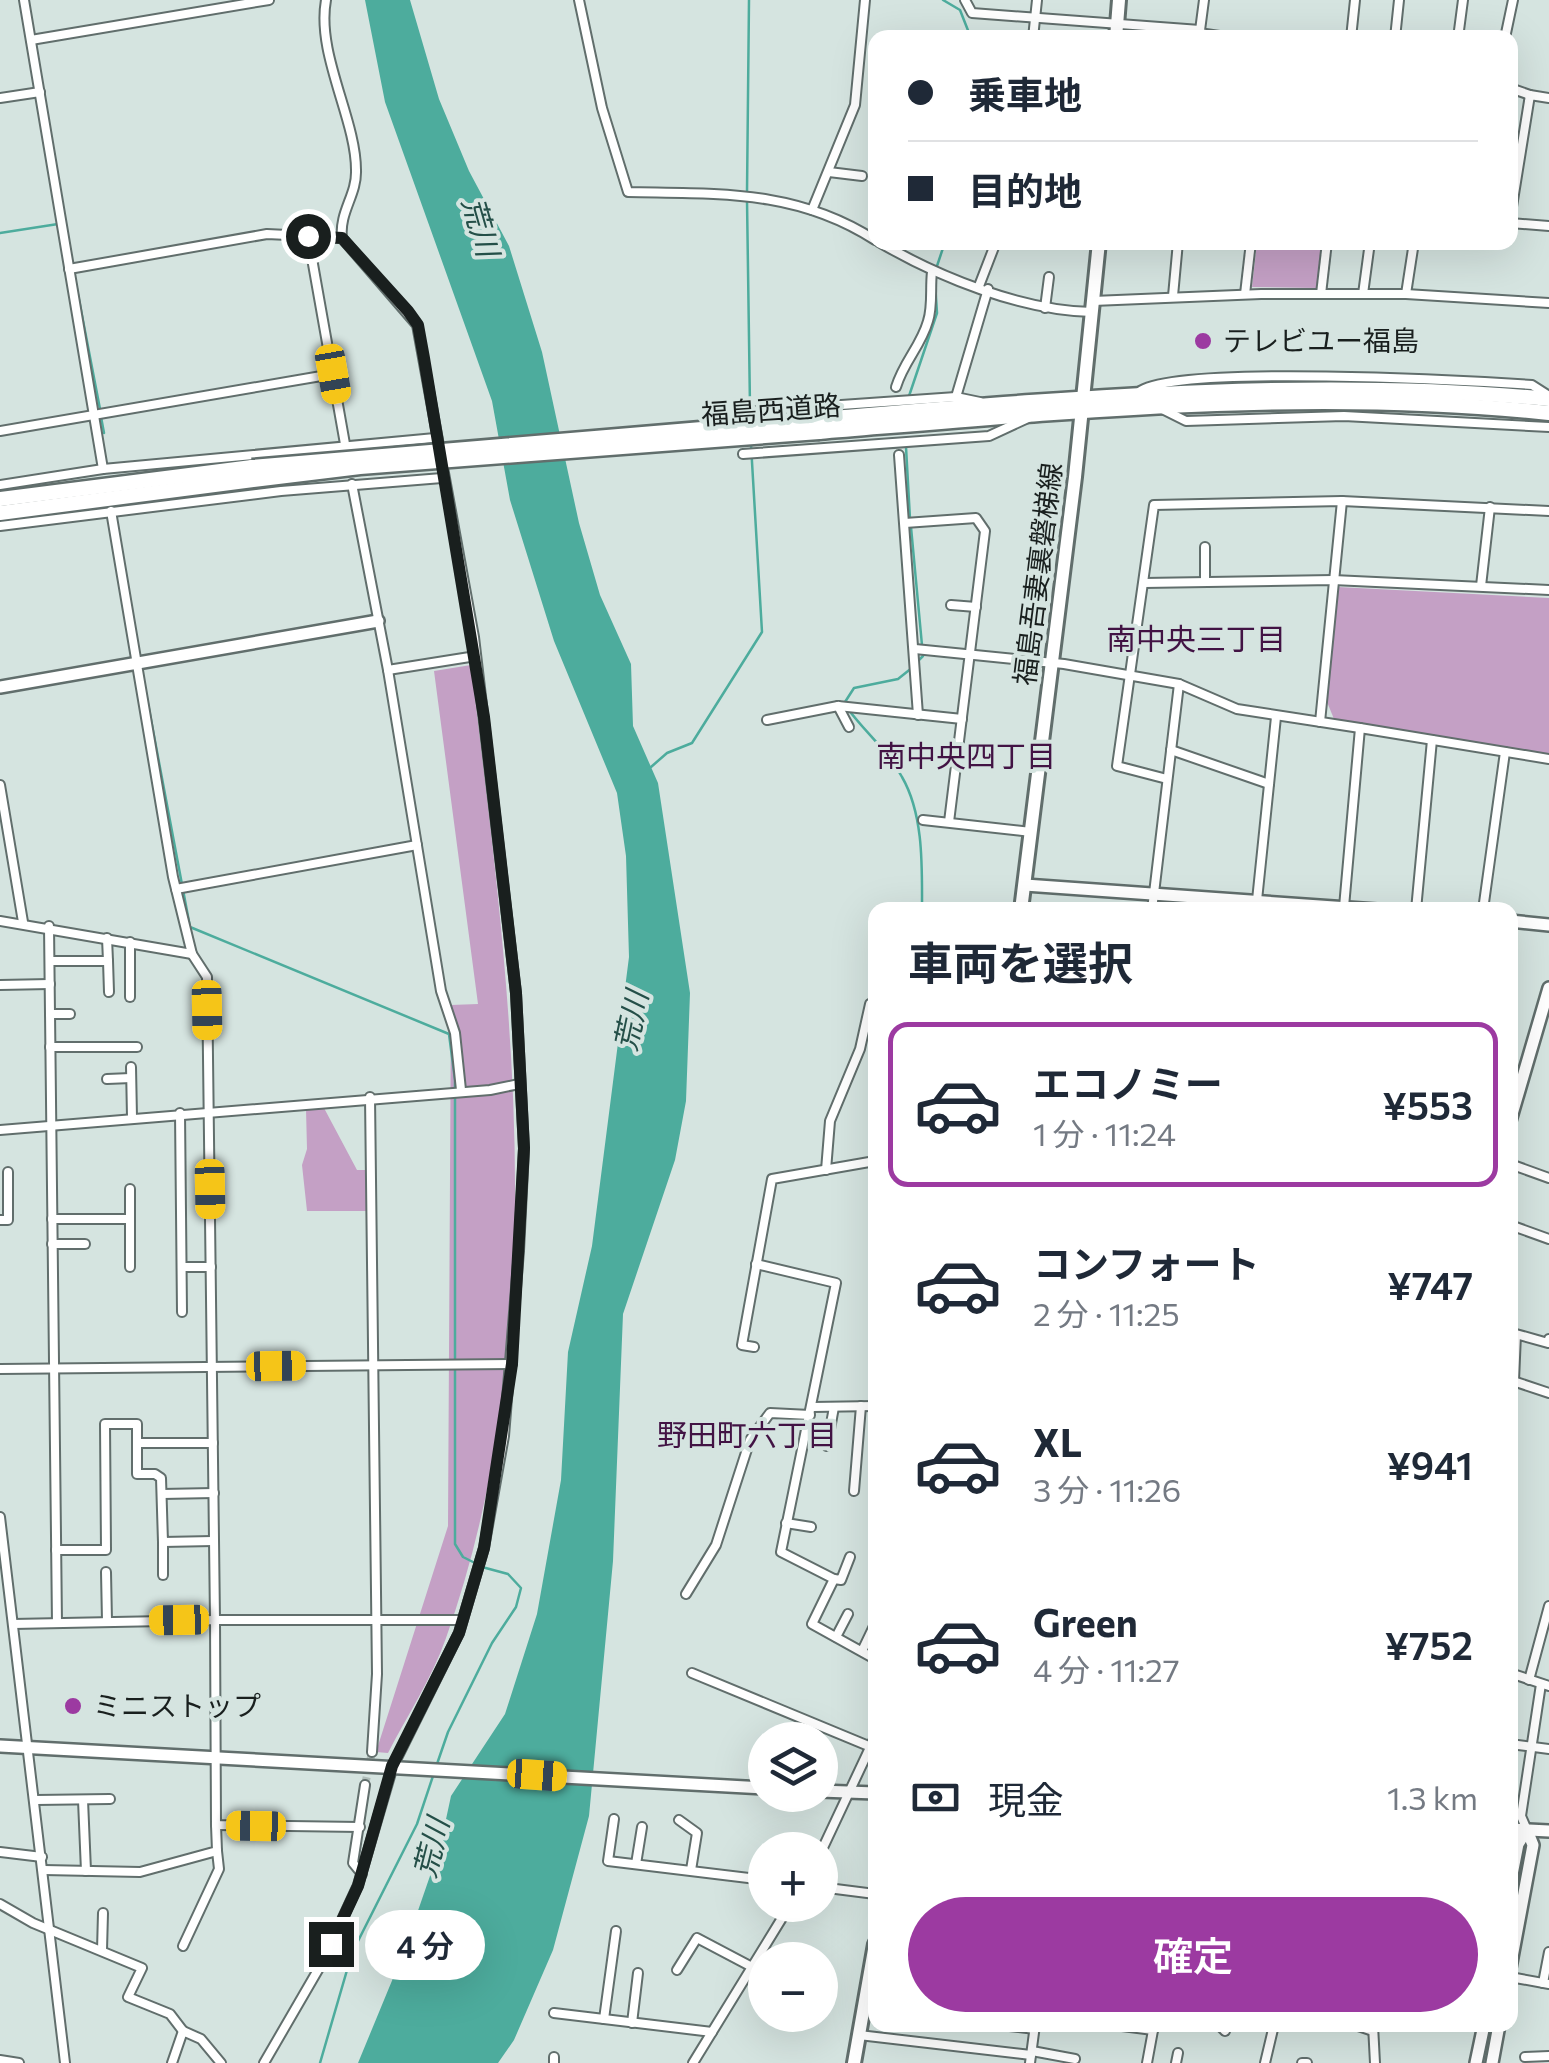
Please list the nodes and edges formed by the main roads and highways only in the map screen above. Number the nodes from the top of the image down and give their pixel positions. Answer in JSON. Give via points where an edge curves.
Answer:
{"nodes":[{"id":1,"x":1119,"y":0,"type":"edge"},
{"id":2,"x":1116,"y":30,"type":"edge"},
{"id":3,"x":1097,"y":250,"type":"edge"},
{"id":4,"x":1549,"y":397,"type":"edge"},
{"id":5,"x":1081,"y":404,"type":"junction"},
{"id":6,"x":1549,"y":413,"type":"edge"},
{"id":7,"x":819,"y":425,"type":"junction"},
{"id":8,"x":252,"y":473,"type":"junction"},
{"id":9,"x":0,"y":499,"type":"edge"},
{"id":10,"x":0,"y":512,"type":"edge"},
{"id":11,"x":1023,"y":902,"type":"edge"},
{"id":12,"x":868,"y":1984,"type":"edge"},
{"id":13,"x":854,"y":2063,"type":"edge"}],
"edges":[{"from":1,"to":2,"type":"main road"},
{"from":3,"to":5,"type":"main road","name":"福島吾妻裏磐梯線"},
{"from":4,"to":5,"type":"highway","name":"福島西道路","via":[[1354,388],[1136,395]]},
{"from":5,"to":6,"type":"highway","name":"福島西道路","via":[[1340,402]]},
{"from":5,"to":7,"type":"highway","name":"福島西道路","via":[[990,405]]},
{"from":5,"to":7,"type":"highway","name":"福島西道路","via":[[1034,414]]},
{"from":5,"to":11,"type":"main road","name":"福島吾妻裏磐梯線"},
{"from":7,"to":8,"type":"highway","name":"福島西道路","bridge":true},
{"from":8,"to":9,"type":"highway","name":"福島西道路"},
{"from":8,"to":10,"type":"highway","name":"福島西道路"},
{"from":12,"to":13,"type":"main road"}]}
